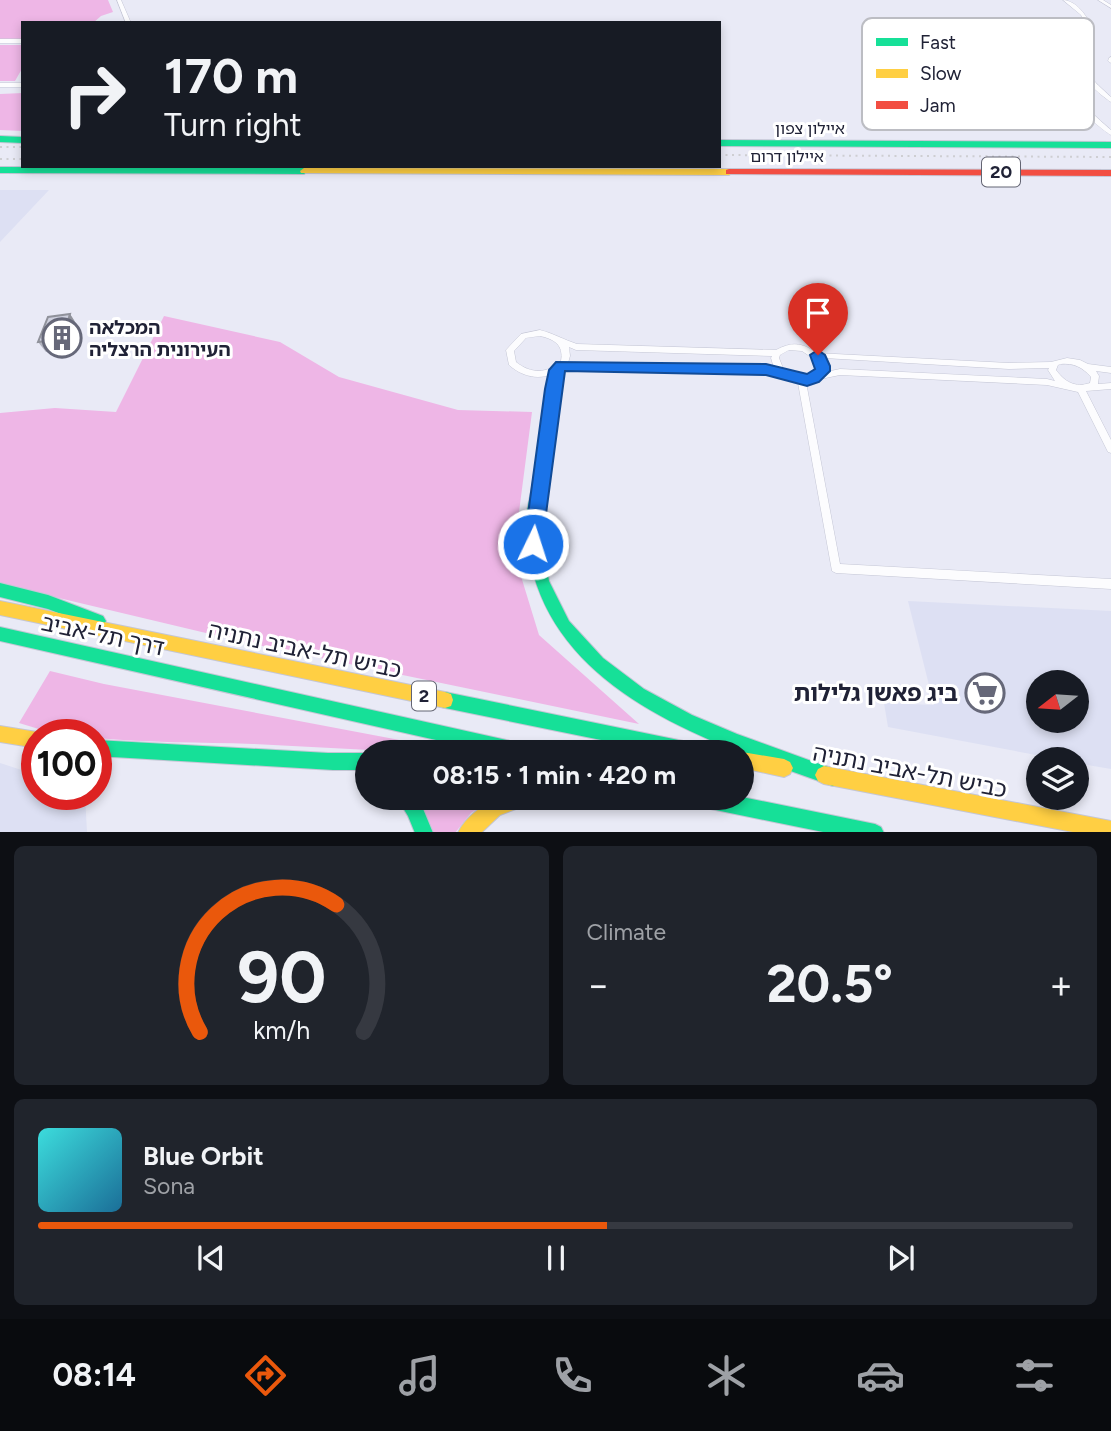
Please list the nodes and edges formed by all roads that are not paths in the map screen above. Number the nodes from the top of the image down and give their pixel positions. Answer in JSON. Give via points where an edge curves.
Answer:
{"nodes":[{"id":1,"x":121,"y":0,"type":"edge"},
{"id":2,"x":1065,"y":0,"type":"edge"},
{"id":3,"x":1100,"y":0,"type":"edge"},
{"id":4,"x":1111,"y":7,"type":"edge"},
{"id":5,"x":1086,"y":18,"type":"edge"},
{"id":6,"x":128,"y":21,"type":"edge"},
{"id":7,"x":0,"y":41,"type":"edge"},
{"id":8,"x":21,"y":41,"type":"edge"},
{"id":9,"x":1094,"y":84,"type":"edge"},
{"id":10,"x":20,"y":85,"type":"edge"},
{"id":11,"x":1,"y":88,"type":"edge"},
{"id":12,"x":1111,"y":100,"type":"edge"},
{"id":13,"x":1094,"y":116,"type":"edge"},
{"id":14,"x":1110,"y":132,"type":"edge"},
{"id":15,"x":0,"y":139,"type":"edge"},
{"id":16,"x":21,"y":140,"type":"edge"},
{"id":17,"x":721,"y":143,"type":"edge"},
{"id":18,"x":1111,"y":145,"type":"edge"},
{"id":19,"x":0,"y":170,"type":"edge"},
{"id":20,"x":891,"y":172,"type":"junction"},
{"id":21,"x":1111,"y":173,"type":"edge"},
{"id":22,"x":1111,"y":180,"type":"edge"},
{"id":23,"x":562,"y":342,"type":"junction"},
{"id":24,"x":777,"y":353,"type":"junction"},
{"id":25,"x":818,"y":355,"type":"junction"},
{"id":26,"x":1052,"y":365,"type":"junction"},
{"id":27,"x":1086,"y":367,"type":"junction"},
{"id":28,"x":559,"y":368,"type":"junction"},
{"id":29,"x":1111,"y":370,"type":"edge"},
{"id":30,"x":785,"y":374,"type":"junction"},
{"id":31,"x":819,"y":375,"type":"junction"},
{"id":32,"x":802,"y":380,"type":"junction"},
{"id":33,"x":1111,"y":386,"type":"edge"},
{"id":34,"x":1070,"y":387,"type":"junction"},
{"id":35,"x":1086,"y":388,"type":"junction"},
{"id":36,"x":1111,"y":450,"type":"edge"},
{"id":37,"x":1111,"y":584,"type":"edge"},
{"id":38,"x":0,"y":590,"type":"edge"},
{"id":39,"x":0,"y":608,"type":"edge"},
{"id":40,"x":0,"y":634,"type":"edge"},
{"id":41,"x":150,"y":640,"type":"junction"},
{"id":42,"x":0,"y":734,"type":"edge"},
{"id":43,"x":21,"y":737,"type":"edge"},
{"id":44,"x":471,"y":740,"type":"edge"},
{"id":45,"x":639,"y":740,"type":"edge"},
{"id":46,"x":112,"y":749,"type":"edge"},
{"id":47,"x":330,"y":761,"type":"junction"},
{"id":48,"x":355,"y":762,"type":"edge"},
{"id":49,"x":754,"y":762,"type":"edge"},
{"id":50,"x":355,"y":768,"type":"edge"},
{"id":51,"x":833,"y":777,"type":"junction"},
{"id":52,"x":754,"y":808,"type":"edge"},
{"id":53,"x":415,"y":810,"type":"edge"},
{"id":54,"x":492,"y":810,"type":"edge"},
{"id":55,"x":1111,"y":830,"type":"edge"},
{"id":56,"x":424,"y":832,"type":"edge"},
{"id":57,"x":467,"y":832,"type":"edge"},
{"id":58,"x":875,"y":832,"type":"edge"}],
"edges":[{"from":1,"to":6,"type":"street"},
{"from":2,"to":5,"type":"street"},
{"from":3,"to":4,"type":"street"},
{"from":7,"to":8,"type":"street"},
{"from":9,"to":12,"type":"street"},
{"from":10,"to":11,"type":"street"},
{"from":13,"to":14,"type":"street"},
{"from":15,"to":16,"type":"main road"},
{"from":17,"to":18,"type":"main road","name":"איילון צפון","number":"20"},
{"from":19,"to":20,"type":"main road","name":"איילון דרום","number":"20"},
{"from":20,"to":21,"type":"main road","name":"איילון דרום","number":"20"},
{"from":20,"to":22,"type":"main road"},
{"from":23,"to":24,"type":"street","via":[[576,347]]},
{"from":23,"to":28,"type":"street","via":[[567,355]]},
{"from":23,"to":28,"type":"street","via":[[532,334],[517,340],[510,350],[512,363],[522,371],[536,374]]},
{"from":24,"to":25,"type":"street","via":[[796,346]]},
{"from":24,"to":30,"type":"street","via":[[776,364]]},
{"from":25,"to":26,"type":"street"},
{"from":25,"to":31,"type":"street","via":[[823,366]]},
{"from":26,"to":27,"type":"street","via":[[1064,360]]},
{"from":26,"to":34,"type":"street","via":[[1054,374]]},
{"from":27,"to":29,"type":"street"},
{"from":27,"to":35,"type":"street","via":[[1096,381]]},
{"from":28,"to":30,"type":"street","via":[[766,369]]},
{"from":28,"to":51,"type":"main road","via":[[533,544],[543,591],[567,634],[583,654],[643,700],[730,741]]},
{"from":30,"to":32,"type":"street"},
{"from":31,"to":32,"type":"street"},
{"from":31,"to":34,"type":"street","via":[[840,372]]},
{"from":32,"to":37,"type":"street","via":[[836,568]]},
{"from":33,"to":35,"type":"street"},
{"from":34,"to":35,"type":"street"},
{"from":35,"to":36,"type":"street"},
{"from":38,"to":41,"type":"main road","via":[[48,602]]},
{"from":39,"to":41,"type":"main road","name":"דרך תל-אביב","number":"2"},
{"from":40,"to":44,"type":"main road","name":"דרך תל-אביב","number":"2"},
{"from":41,"to":45,"type":"main road","name":"כביש תל-אביב נתניה","number":"2"},
{"from":42,"to":43,"type":"main road"},
{"from":46,"to":47,"type":"main road"},
{"from":47,"to":48,"type":"main road"},
{"from":47,"to":50,"type":"main road"},
{"from":49,"to":51,"type":"main road","name":"כביש תל-אביב נתניה"},
{"from":51,"to":55,"type":"main road","name":"כביש תל-אביב נתניה"},
{"from":52,"to":58,"type":"main road"},
{"from":53,"to":56,"type":"main road"},
{"from":54,"to":57,"type":"main road"}]}
